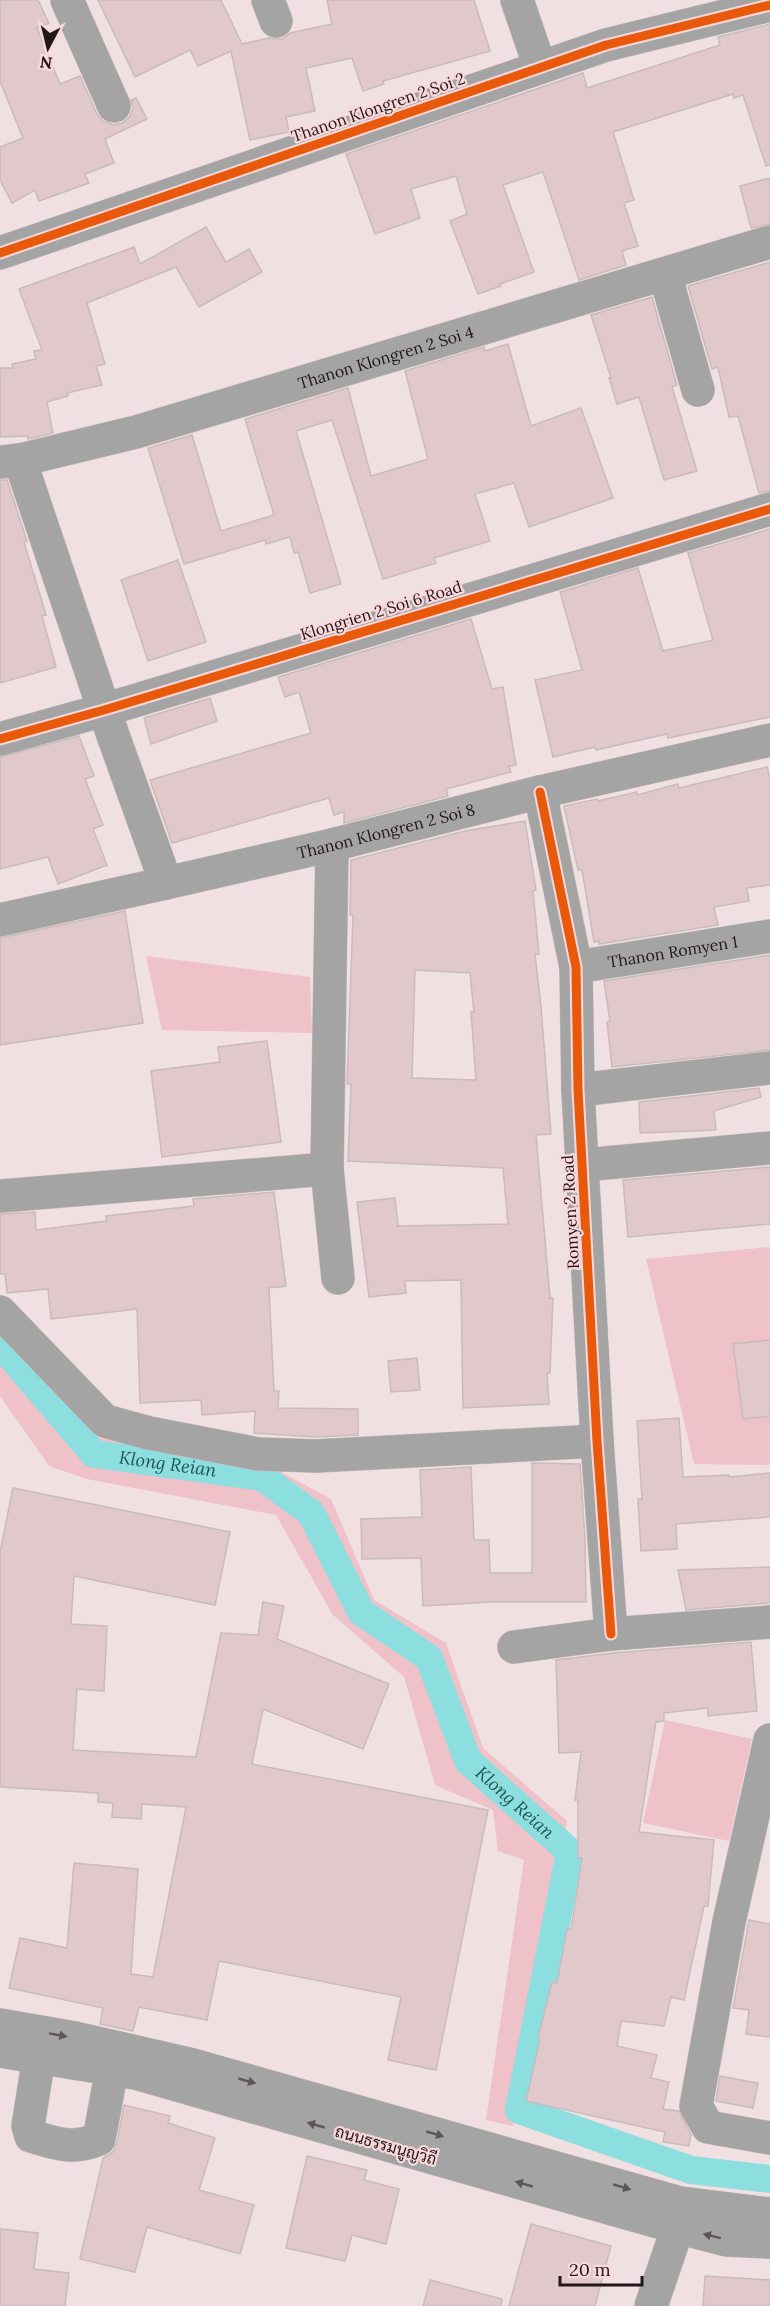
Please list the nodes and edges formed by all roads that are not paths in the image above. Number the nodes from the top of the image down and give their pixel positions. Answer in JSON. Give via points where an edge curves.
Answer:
{"nodes":[{"id":1,"x":68,"y":0,"type":"edge"},
{"id":2,"x":517,"y":0,"type":"edge"},
{"id":3,"x":770,"y":2,"type":"edge"},
{"id":4,"x":540,"y":68,"type":"junction"},
{"id":5,"x":114,"y":106,"type":"dead end"},
{"id":6,"x":770,"y":242,"type":"edge"},
{"id":7,"x":0,"y":254,"type":"edge"},
{"id":8,"x":665,"y":274,"type":"junction"},
{"id":9,"x":698,"y":390,"type":"dead end"},
{"id":10,"x":10,"y":461,"type":"edge"},
{"id":11,"x":770,"y":509,"type":"edge"},
{"id":12,"x":104,"y":710,"type":"junction"},
{"id":13,"x":0,"y":739,"type":"edge"},
{"id":14,"x":770,"y":740,"type":"edge"},
{"id":15,"x":540,"y":792,"type":"junction"},
{"id":16,"x":332,"y":845,"type":"junction"},
{"id":17,"x":166,"y":883,"type":"junction"},
{"id":18,"x":0,"y":920,"type":"edge"},
{"id":19,"x":770,"y":936,"type":"edge"},
{"id":20,"x":576,"y":967,"type":"junction"},
{"id":21,"x":770,"y":1068,"type":"edge"},
{"id":22,"x":578,"y":1090,"type":"junction"},
{"id":23,"x":770,"y":1148,"type":"edge"},
{"id":24,"x":583,"y":1165,"type":"junction"},
{"id":25,"x":327,"y":1169,"type":"junction"},
{"id":26,"x":0,"y":1196,"type":"edge"},
{"id":27,"x":338,"y":1278,"type":"dead end"},
{"id":28,"x":0,"y":1312,"type":"edge"},
{"id":29,"x":597,"y":1441,"type":"junction"},
{"id":30,"x":770,"y":1622,"type":"edge"},
{"id":31,"x":611,"y":1634,"type":"junction"},
{"id":32,"x":770,"y":1641,"type":"edge"},
{"id":33,"x":514,"y":1647,"type":"dead end"},
{"id":34,"x":770,"y":1740,"type":"edge"},
{"id":35,"x":0,"y":2025,"type":"edge"},
{"id":36,"x":0,"y":2050,"type":"edge"},
{"id":37,"x":39,"y":2057,"type":"junction"},
{"id":38,"x":112,"y":2069,"type":"junction"},
{"id":39,"x":770,"y":2138,"type":"edge"},
{"id":40,"x":770,"y":2214,"type":"edge"},
{"id":41,"x":679,"y":2215,"type":"junction"},
{"id":42,"x":770,"y":2242,"type":"edge"},
{"id":43,"x":651,"y":2306,"type":"edge"}],
"edges":[{"from":1,"to":5,"type":"street"},
{"from":2,"to":4,"type":"street"},
{"from":3,"to":4,"type":"street","name":"Thanon Klongren 2 Soi 2","via":[[606,45]]},
{"from":4,"to":7,"type":"street","name":"Thanon Klongren 2 Soi 2"},
{"from":6,"to":8,"type":"street","name":"Thanon Klongren 2 Soi 4"},
{"from":8,"to":9,"type":"street"},
{"from":8,"to":10,"type":"street","name":"Thanon Klongren 2 Soi 4","via":[[136,432]]},
{"from":10,"to":12,"type":"street"},
{"from":11,"to":12,"type":"street","name":"Klongrien 2 Soi 6 Road"},
{"from":12,"to":13,"type":"street","name":"Klongrien 2 Soi 6 Road"},
{"from":12,"to":17,"type":"street"},
{"from":14,"to":15,"type":"street","name":"Thanon Klongren 2 Soi 8"},
{"from":15,"to":16,"type":"street","name":"Thanon Klongren 2 Soi 8"},
{"from":15,"to":20,"type":"street","name":"Romyen 2 Road"},
{"from":16,"to":17,"type":"street","name":"Thanon Klongren 2 Soi 8"},
{"from":16,"to":25,"type":"street"},
{"from":17,"to":18,"type":"street","name":"Thanon Klongren 2 Soi 8"},
{"from":19,"to":20,"type":"street","name":"Thanon Romyen 1"},
{"from":20,"to":22,"type":"street","name":"Romyen 2 Road"},
{"from":21,"to":22,"type":"street"},
{"from":22,"to":24,"type":"street","name":"Romyen 2 Road"},
{"from":23,"to":24,"type":"street"},
{"from":24,"to":29,"type":"street","name":"Romyen 2 Road"},
{"from":25,"to":26,"type":"street"},
{"from":25,"to":27,"type":"street"},
{"from":28,"to":29,"type":"street","via":[[105,1421],[149,1433],[258,1454],[316,1456]]},
{"from":29,"to":31,"type":"street","name":"Romyen 2 Road"},
{"from":30,"to":31,"type":"street"},
{"from":30,"to":32,"type":"street"},
{"from":31,"to":33,"type":"street"},
{"from":34,"to":39,"type":"street","via":[[729,1922],[696,2106],[708,2127]]},
{"from":35,"to":41,"type":"street","name":"ถนนธรรมนูญวิถี","one_way":true,"via":[[189,2064]]},
{"from":36,"to":37,"type":"street","name":"ถนนธรรมนูญวิถี"},
{"from":37,"to":38,"type":"street","name":"ถนนธรรมนูญวิถี"},
{"from":37,"to":38,"type":"street","via":[[28,2126],[31,2136],[62,2145],[84,2145],[99,2139]]},
{"from":41,"to":38,"type":"street","name":"ถนนธรรมนูญวิถี","one_way":true},
{"from":40,"to":41,"type":"street","name":"ถนนธรรมนูญวิถี"},
{"from":42,"to":41,"type":"street","name":"ถนนธรรมนูญวิถี","one_way":true,"via":[[726,2240]]},
{"from":41,"to":43,"type":"street"}]}
